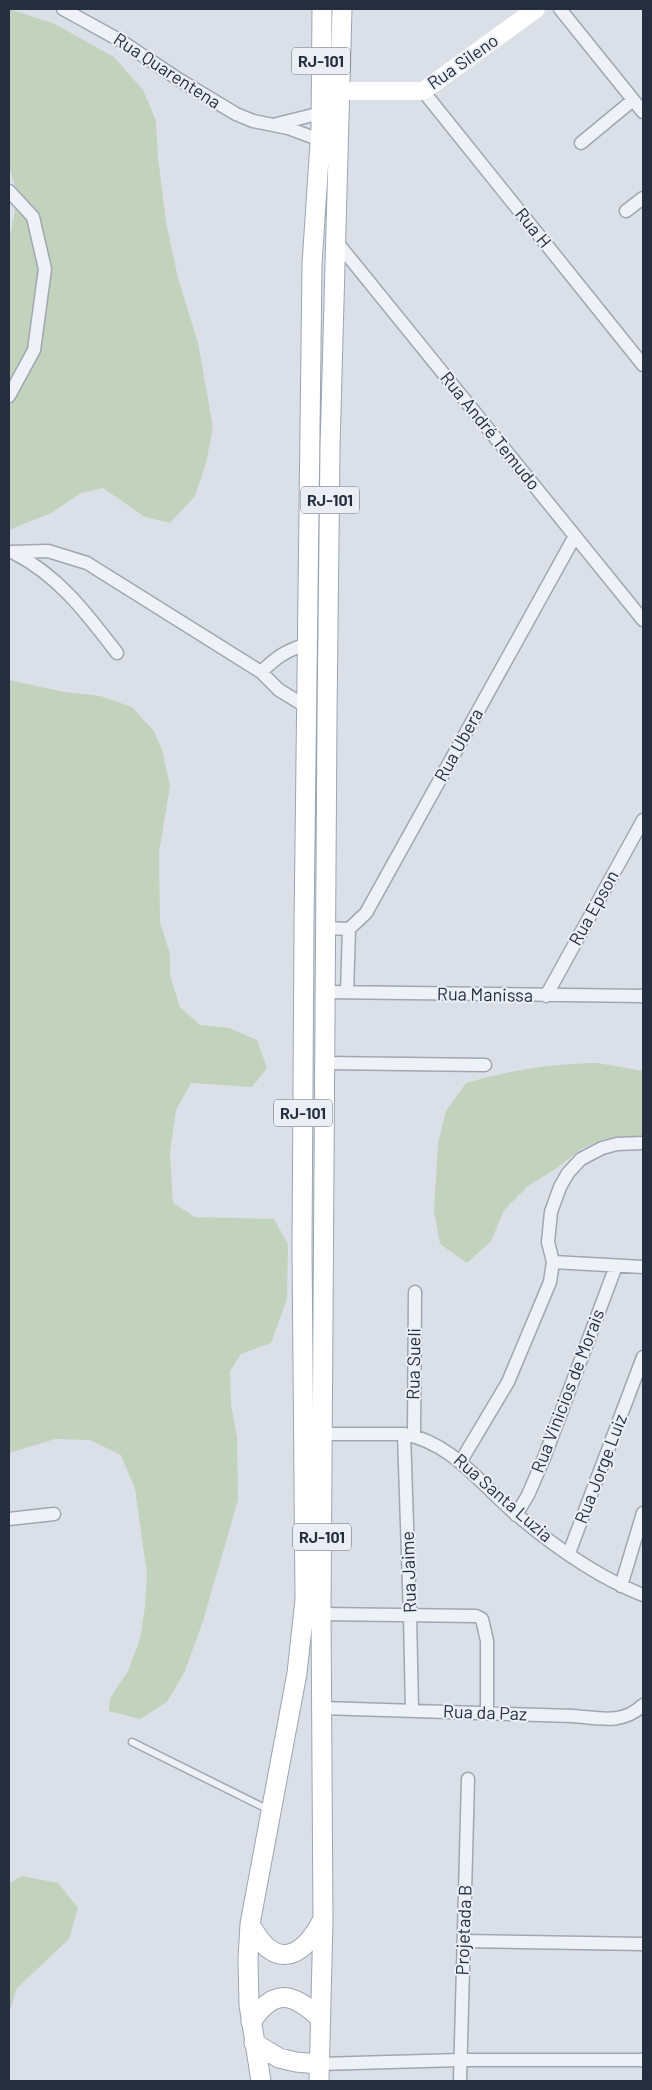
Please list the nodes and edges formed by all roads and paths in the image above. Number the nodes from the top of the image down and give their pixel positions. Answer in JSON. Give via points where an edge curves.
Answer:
{"nodes":[{"id":1,"x":63,"y":9,"type":"edge"},
{"id":2,"x":322,"y":9,"type":"edge"},
{"id":3,"x":342,"y":9,"type":"edge"},
{"id":4,"x":536,"y":9,"type":"edge"},
{"id":5,"x":560,"y":9,"type":"edge"},
{"id":6,"x":423,"y":90,"type":"junction"},
{"id":7,"x":330,"y":91,"type":"junction"},
{"id":8,"x":633,"y":100,"type":"junction"},
{"id":9,"x":643,"y":112,"type":"edge"},
{"id":10,"x":321,"y":113,"type":"junction"},
{"id":11,"x":274,"y":125,"type":"junction"},
{"id":12,"x":320,"y":140,"type":"junction"},
{"id":13,"x":581,"y":143,"type":"dead end"},
{"id":14,"x":9,"y":190,"type":"edge"},
{"id":15,"x":643,"y":198,"type":"edge"},
{"id":16,"x":626,"y":211,"type":"dead end"},
{"id":17,"x":336,"y":241,"type":"junction"},
{"id":18,"x":643,"y":365,"type":"edge"},
{"id":19,"x":9,"y":396,"type":"edge"},
{"id":20,"x":575,"y":536,"type":"junction"},
{"id":21,"x":10,"y":552,"type":"edge"},
{"id":22,"x":643,"y":620,"type":"edge"},
{"id":23,"x":308,"y":644,"type":"junction"},
{"id":24,"x":116,"y":653,"type":"dead end"},
{"id":25,"x":261,"y":672,"type":"junction"},
{"id":26,"x":307,"y":707,"type":"junction"},
{"id":27,"x":643,"y":820,"type":"edge"},
{"id":28,"x":325,"y":928,"type":"junction"},
{"id":29,"x":349,"y":929,"type":"junction"},
{"id":30,"x":326,"y":992,"type":"junction"},
{"id":31,"x":347,"y":992,"type":"junction"},
{"id":32,"x":546,"y":996,"type":"junction"},
{"id":33,"x":643,"y":996,"type":"edge"},
{"id":34,"x":325,"y":1063,"type":"junction"},
{"id":35,"x":485,"y":1065,"type":"dead end"},
{"id":36,"x":643,"y":1143,"type":"edge"},
{"id":37,"x":553,"y":1262,"type":"junction"},
{"id":38,"x":616,"y":1266,"type":"junction"},
{"id":39,"x":643,"y":1267,"type":"edge"},
{"id":40,"x":415,"y":1292,"type":"dead end"},
{"id":41,"x":643,"y":1357,"type":"edge"},
{"id":42,"x":322,"y":1434,"type":"junction"},
{"id":43,"x":409,"y":1435,"type":"junction"},
{"id":44,"x":461,"y":1461,"type":"junction"},
{"id":45,"x":643,"y":1513,"type":"edge"},
{"id":46,"x":54,"y":1514,"type":"dead end"},
{"id":47,"x":516,"y":1515,"type":"junction"},
{"id":48,"x":9,"y":1519,"type":"edge"},
{"id":49,"x":569,"y":1553,"type":"junction"},
{"id":50,"x":621,"y":1586,"type":"junction"},
{"id":51,"x":643,"y":1595,"type":"edge"},
{"id":52,"x":321,"y":1614,"type":"junction"},
{"id":53,"x":410,"y":1615,"type":"junction"},
{"id":54,"x":643,"y":1706,"type":"edge"},
{"id":55,"x":322,"y":1708,"type":"junction"},
{"id":56,"x":412,"y":1710,"type":"junction"},
{"id":57,"x":487,"y":1713,"type":"junction"},
{"id":58,"x":132,"y":1742,"type":"dead end"},
{"id":59,"x":468,"y":1779,"type":"dead end"},
{"id":60,"x":272,"y":1812,"type":"junction"},
{"id":61,"x":323,"y":1920,"type":"junction"},
{"id":62,"x":250,"y":1924,"type":"junction"},
{"id":63,"x":464,"y":1941,"type":"junction"},
{"id":64,"x":643,"y":1944,"type":"edge"},
{"id":65,"x":320,"y":2018,"type":"junction"},
{"id":66,"x":251,"y":2022,"type":"junction"},
{"id":67,"x":254,"y":2043,"type":"junction"},
{"id":68,"x":460,"y":2060,"type":"junction"},
{"id":69,"x":643,"y":2060,"type":"edge"},
{"id":70,"x":319,"y":2073,"type":"edge"},
{"id":71,"x":261,"y":2081,"type":"edge"},
{"id":72,"x":460,"y":2081,"type":"edge"}],
"edges":[{"from":1,"to":11,"type":"street","name":"Rua Quarentena","via":[[121,40],[222,107],[253,121]]},
{"from":2,"to":7,"type":"main road","number":"RJ-101"},
{"from":3,"to":7,"type":"main road","number":"RJ-101"},
{"from":4,"to":6,"type":"main road","name":"Rua Sileno"},
{"from":5,"to":8,"type":"street"},
{"from":6,"to":7,"type":"main road","name":"Rua Sileno"},
{"from":6,"to":18,"type":"street","name":"Rua H"},
{"from":7,"to":10,"type":"main road","number":"RJ-101"},
{"from":7,"to":17,"type":"main road","number":"RJ-101"},
{"from":8,"to":9,"type":"street"},
{"from":8,"to":13,"type":"street"},
{"from":10,"to":11,"type":"street"},
{"from":10,"to":12,"type":"main road","number":"RJ-101"},
{"from":11,"to":12,"type":"street","name":"Rua Quarentena"},
{"from":12,"to":23,"type":"main road","number":"RJ-101","via":[[312,264]]},
{"from":14,"to":19,"type":"street","via":[[33,217],[45,269],[34,350]]},
{"from":15,"to":16,"type":"street"},
{"from":17,"to":20,"type":"street","name":"Rua André Temudo"},
{"from":17,"to":28,"type":"main road","number":"RJ-101","via":[[330,438]]},
{"from":20,"to":22,"type":"street","name":"Rua André Temudo"},
{"from":20,"to":29,"type":"street","name":"Rua Ubera","via":[[366,913]]},
{"from":21,"to":24,"type":"street","via":[[60,585]]},
{"from":21,"to":25,"type":"street","via":[[48,551],[87,562]]},
{"from":23,"to":25,"type":"street","via":[[290,649]]},
{"from":23,"to":26,"type":"main road","number":"RJ-101"},
{"from":25,"to":26,"type":"street","via":[[279,690]]},
{"from":26,"to":60,"type":"main road","number":"RJ-101","via":[[302,1247],[305,1600],[298,1673]]},
{"from":27,"to":32,"type":"street","name":"Rua Epson"},
{"from":28,"to":29,"type":"street"},
{"from":28,"to":30,"type":"main road","number":"RJ-101"},
{"from":29,"to":31,"type":"street"},
{"from":30,"to":31,"type":"street","name":"Rua Manissa"},
{"from":30,"to":34,"type":"main road","number":"RJ-101"},
{"from":31,"to":32,"type":"street","name":"Rua Manissa"},
{"from":32,"to":33,"type":"street","name":"Rua Manissa"},
{"from":34,"to":35,"type":"street"},
{"from":34,"to":42,"type":"main road","number":"RJ-101"},
{"from":36,"to":37,"type":"street","via":[[602,1148],[581,1160],[568,1173],[551,1212],[548,1242]]},
{"from":37,"to":38,"type":"street"},
{"from":37,"to":44,"type":"street","via":[[550,1282],[508,1382]]},
{"from":38,"to":39,"type":"street"},
{"from":38,"to":47,"type":"street","name":"Rua Vinicios de Morais","via":[[544,1458]]},
{"from":40,"to":43,"type":"street","name":"Rua Sueli"},
{"from":41,"to":49,"type":"street","name":"Rua Jorge Luiz"},
{"from":42,"to":43,"type":"street","name":"Rua Santa Luzia"},
{"from":42,"to":52,"type":"main road","number":"RJ-101"},
{"from":43,"to":44,"type":"street","name":"Rua Santa Luzia"},
{"from":43,"to":53,"type":"street","name":"Rua Jaime"},
{"from":44,"to":47,"type":"street","name":"Rua Santa Luzia"},
{"from":45,"to":50,"type":"street"},
{"from":46,"to":48,"type":"street"},
{"from":47,"to":49,"type":"street","name":"Rua Santa Luzia"},
{"from":49,"to":50,"type":"street","name":"Rua Santa Luzia"},
{"from":50,"to":51,"type":"street","name":"Rua Santa Luzia"},
{"from":52,"to":53,"type":"street"},
{"from":52,"to":55,"type":"main road","number":"RJ-101"},
{"from":53,"to":56,"type":"street","name":"Rua Jaime"},
{"from":53,"to":57,"type":"street","via":[[476,1616],[482,1619],[487,1641]]},
{"from":54,"to":57,"type":"street","name":"Rua da Paz","via":[[632,1715],[613,1719]]},
{"from":55,"to":56,"type":"street","name":"Rua da Paz"},
{"from":55,"to":61,"type":"main road","number":"RJ-101"},
{"from":56,"to":57,"type":"street","name":"Rua da Paz"},
{"from":58,"to":60,"type":"lane"},
{"from":59,"to":63,"type":"street","name":"Projetada B"},
{"from":60,"to":62,"type":"main road","number":"RJ-101"},
{"from":61,"to":62,"type":"main road","via":[[300,1951],[289,1954],[276,1952],[264,1945]]},
{"from":61,"to":65,"type":"main road","number":"RJ-101"},
{"from":62,"to":66,"type":"main road","number":"RJ-101"},
{"from":63,"to":64,"type":"street"},
{"from":63,"to":68,"type":"street","name":"Projetada B"},
{"from":65,"to":66,"type":"main road","via":[[300,2001],[286,1997],[260,2008]]},
{"from":65,"to":70,"type":"main road","number":"RJ-101"},
{"from":66,"to":67,"type":"main road","number":"RJ-101"},
{"from":67,"to":70,"type":"main road","via":[[279,2058]]},
{"from":67,"to":71,"type":"main road","number":"RJ-101"},
{"from":68,"to":69,"type":"street"},
{"from":68,"to":70,"type":"street"},
{"from":68,"to":72,"type":"street","name":"Projetada B"}]}
